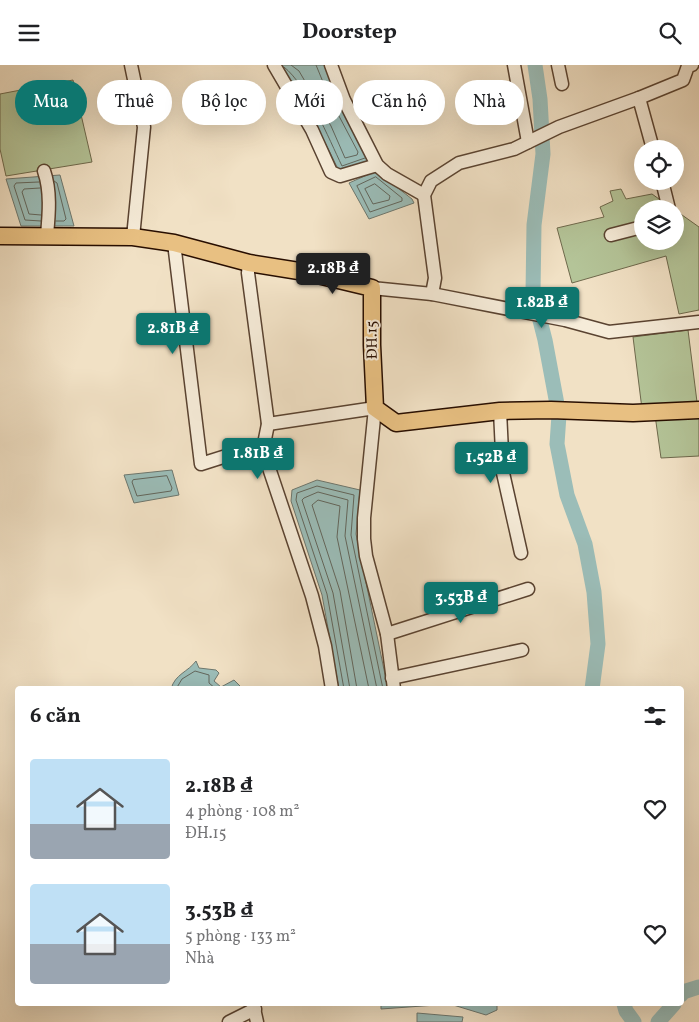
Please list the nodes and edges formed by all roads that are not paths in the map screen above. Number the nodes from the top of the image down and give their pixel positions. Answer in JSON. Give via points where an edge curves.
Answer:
{"nodes":[{"id":1,"x":131,"y":65,"type":"edge"},
{"id":2,"x":274,"y":65,"type":"edge"},
{"id":3,"x":331,"y":65,"type":"edge"},
{"id":4,"x":514,"y":65,"type":"edge"},
{"id":5,"x":558,"y":65,"type":"edge"},
{"id":6,"x":689,"y":65,"type":"edge"},
{"id":7,"x":562,"y":84,"type":"dead end"},
{"id":8,"x":639,"y":98,"type":"junction"},
{"id":9,"x":531,"y":140,"type":"junction"},
{"id":10,"x":651,"y":140,"type":"edge"},
{"id":11,"x":374,"y":166,"type":"junction"},
{"id":12,"x":44,"y":171,"type":"dead end"},
{"id":13,"x":424,"y":195,"type":"junction"},
{"id":14,"x":634,"y":229,"type":"edge"},
{"id":15,"x":47,"y":233,"type":"junction"},
{"id":16,"x":611,"y":235,"type":"dead end"},
{"id":17,"x":0,"y":236,"type":"edge"},
{"id":18,"x":133,"y":237,"type":"junction"},
{"id":19,"x":174,"y":243,"type":"junction"},
{"id":20,"x":249,"y":263,"type":"junction"},
{"id":21,"x":372,"y":289,"type":"junction"},
{"id":22,"x":432,"y":294,"type":"junction"},
{"id":23,"x":699,"y":322,"type":"edge"},
{"id":24,"x":376,"y":408,"type":"junction"},
{"id":25,"x":699,"y":410,"type":"edge"},
{"id":26,"x":500,"y":411,"type":"junction"},
{"id":27,"x":396,"y":423,"type":"junction"},
{"id":28,"x":268,"y":424,"type":"junction"},
{"id":29,"x":374,"y":428,"type":"junction"},
{"id":30,"x":264,"y":444,"type":"junction"},
{"id":31,"x":521,"y":553,"type":"dead end"},
{"id":32,"x":528,"y":589,"type":"dead end"},
{"id":33,"x":387,"y":634,"type":"junction"},
{"id":34,"x":522,"y":650,"type":"dead end"},
{"id":35,"x":393,"y":683,"type":"edge"},
{"id":36,"x":332,"y":686,"type":"edge"},
{"id":37,"x":254,"y":1006,"type":"edge"},
{"id":38,"x":229,"y":1022,"type":"edge"},
{"id":39,"x":257,"y":1022,"type":"edge"}],
"edges":[{"from":1,"to":18,"type":"street","via":[[144,127]]},
{"from":2,"to":11,"type":"street","via":[[312,130],[331,172],[340,177]]},
{"from":3,"to":11,"type":"street","via":[[344,101],[367,142]]},
{"from":4,"to":9,"type":"street"},
{"from":5,"to":7,"type":"street"},
{"from":6,"to":8,"type":"street","via":[[683,80]]},
{"from":8,"to":9,"type":"street"},
{"from":8,"to":10,"type":"street"},
{"from":9,"to":13,"type":"street","via":[[514,149],[459,163],[431,181]]},
{"from":11,"to":13,"type":"street"},
{"from":12,"to":15,"type":"street","via":[[49,207]]},
{"from":13,"to":22,"type":"street","via":[[435,278]]},
{"from":14,"to":16,"type":"street"},
{"from":15,"to":17,"type":"main road"},
{"from":15,"to":18,"type":"main road"},
{"from":18,"to":19,"type":"main road"},
{"from":19,"to":20,"type":"main road"},
{"from":19,"to":30,"type":"street","via":[[201,464]]},
{"from":20,"to":21,"type":"main road","via":[[305,272]]},
{"from":20,"to":28,"type":"street"},
{"from":21,"to":22,"type":"street"},
{"from":21,"to":24,"type":"main road","name":"ĐH.15","number":"ĐH.15"},
{"from":22,"to":23,"type":"street","via":[[565,320],[609,333]]},
{"from":24,"to":27,"type":"main road"},
{"from":24,"to":28,"type":"street"},
{"from":24,"to":29,"type":"street"},
{"from":25,"to":26,"type":"main road","via":[[633,413],[551,409]]},
{"from":26,"to":27,"type":"main road"},
{"from":26,"to":31,"type":"street","via":[[503,473]]},
{"from":27,"to":29,"type":"street"},
{"from":28,"to":30,"type":"street"},
{"from":29,"to":33,"type":"street","via":[[364,539]]},
{"from":30,"to":36,"type":"street","via":[[312,597]]},
{"from":32,"to":33,"type":"street"},
{"from":33,"to":35,"type":"street"},
{"from":34,"to":35,"type":"street"},
{"from":37,"to":38,"type":"street"},
{"from":37,"to":39,"type":"street"}]}
